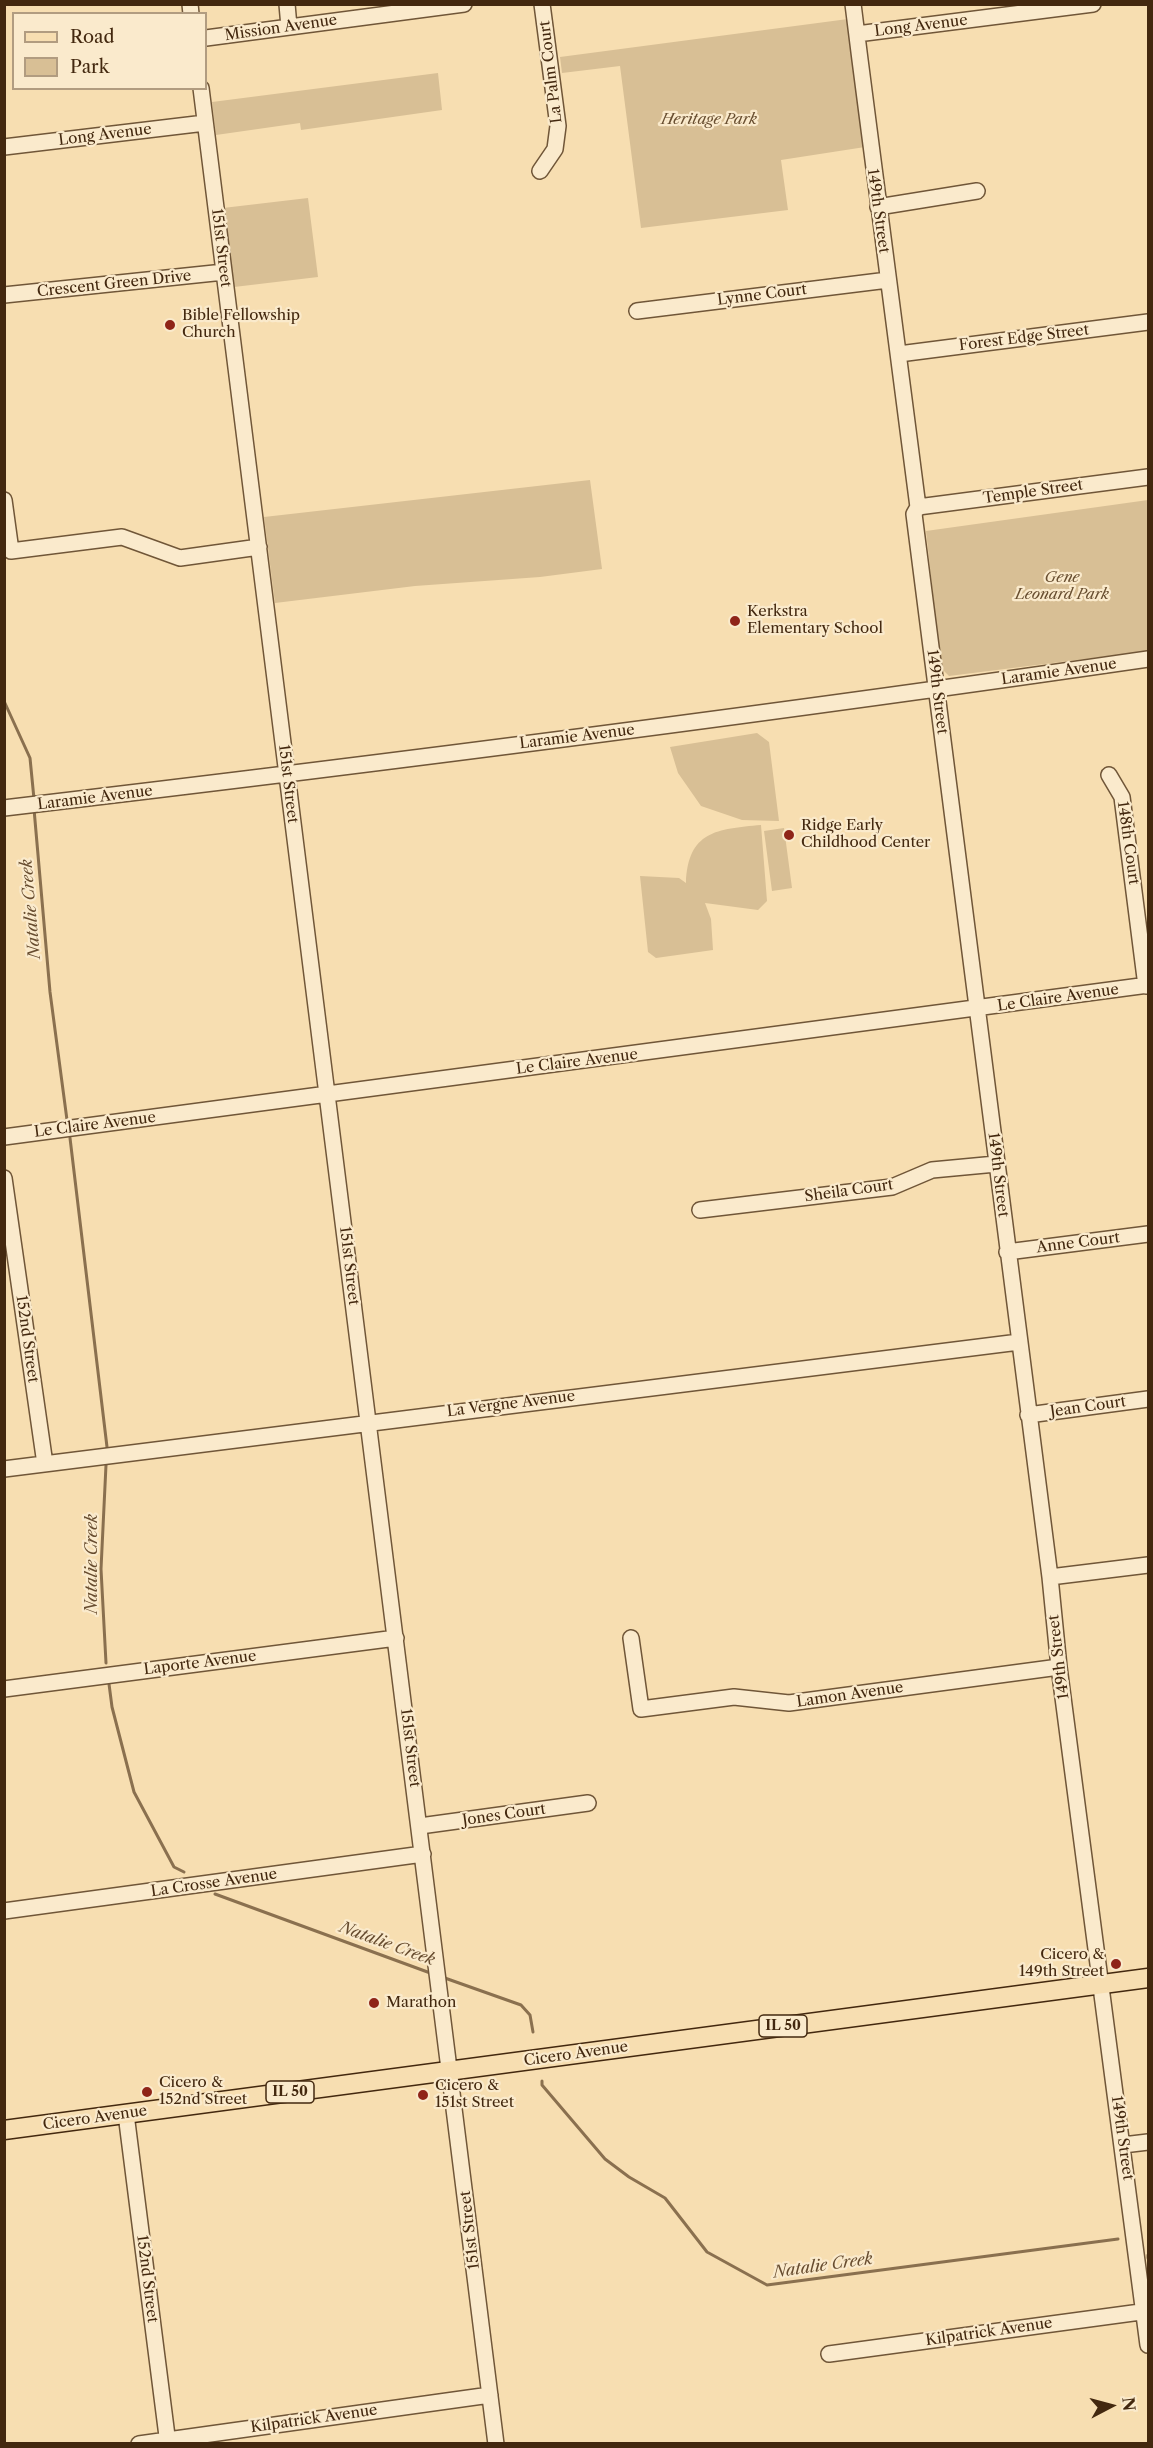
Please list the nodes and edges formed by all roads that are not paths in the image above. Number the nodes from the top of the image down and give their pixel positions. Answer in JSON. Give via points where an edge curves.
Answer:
{"nodes":[{"id":1,"x":287,"y":4,"type":"edge"},
{"id":2,"x":464,"y":4,"type":"edge"},
{"id":3,"x":542,"y":4,"type":"edge"},
{"id":4,"x":853,"y":4,"type":"edge"},
{"id":5,"x":1093,"y":4,"type":"edge"},
{"id":6,"x":290,"y":27,"type":"junction"},
{"id":7,"x":857,"y":34,"type":"junction"},
{"id":8,"x":207,"y":38,"type":"edge"},
{"id":9,"x":201,"y":90,"type":"edge"},
{"id":10,"x":205,"y":123,"type":"junction"},
{"id":11,"x":4,"y":147,"type":"edge"},
{"id":12,"x":540,"y":171,"type":"dead end"},
{"id":13,"x":977,"y":191,"type":"dead end"},
{"id":14,"x":878,"y":207,"type":"junction"},
{"id":15,"x":224,"y":272,"type":"junction"},
{"id":16,"x":888,"y":280,"type":"junction"},
{"id":17,"x":4,"y":295,"type":"edge"},
{"id":18,"x":637,"y":311,"type":"dead end"},
{"id":19,"x":1149,"y":322,"type":"edge"},
{"id":20,"x":899,"y":354,"type":"junction"},
{"id":21,"x":1149,"y":477,"type":"edge"},
{"id":22,"x":4,"y":500,"type":"edge"},
{"id":23,"x":918,"y":507,"type":"junction"},
{"id":24,"x":259,"y":548,"type":"junction"},
{"id":25,"x":1149,"y":659,"type":"edge"},
{"id":26,"x":937,"y":690,"type":"junction"},
{"id":27,"x":287,"y":775,"type":"junction"},
{"id":28,"x":1109,"y":775,"type":"dead end"},
{"id":29,"x":4,"y":808,"type":"edge"},
{"id":30,"x":1148,"y":986,"type":"edge"},
{"id":31,"x":977,"y":1009,"type":"junction"},
{"id":32,"x":328,"y":1095,"type":"junction"},
{"id":33,"x":4,"y":1137,"type":"edge"},
{"id":34,"x":996,"y":1164,"type":"junction"},
{"id":35,"x":4,"y":1178,"type":"edge"},
{"id":36,"x":700,"y":1210,"type":"dead end"},
{"id":37,"x":1149,"y":1234,"type":"edge"},
{"id":38,"x":1007,"y":1252,"type":"junction"},
{"id":39,"x":1019,"y":1342,"type":"junction"},
{"id":40,"x":1149,"y":1399,"type":"edge"},
{"id":41,"x":1028,"y":1415,"type":"junction"},
{"id":42,"x":369,"y":1422,"type":"junction"},
{"id":43,"x":45,"y":1464,"type":"junction"},
{"id":44,"x":4,"y":1469,"type":"edge"},
{"id":45,"x":1149,"y":1565,"type":"edge"},
{"id":46,"x":1050,"y":1577,"type":"junction"},
{"id":47,"x":396,"y":1638,"type":"junction"},
{"id":48,"x":631,"y":1638,"type":"dead end"},
{"id":49,"x":1059,"y":1666,"type":"junction"},
{"id":50,"x":4,"y":1689,"type":"edge"},
{"id":51,"x":588,"y":1803,"type":"dead end"},
{"id":52,"x":420,"y":1826,"type":"junction"},
{"id":53,"x":423,"y":1854,"type":"junction"},
{"id":54,"x":4,"y":1911,"type":"edge"},
{"id":55,"x":1149,"y":1978,"type":"edge"},
{"id":56,"x":1101,"y":1984,"type":"junction"},
{"id":57,"x":451,"y":2071,"type":"junction"},
{"id":58,"x":126,"y":2114,"type":"junction"},
{"id":59,"x":4,"y":2130,"type":"edge"},
{"id":60,"x":1149,"y":2142,"type":"edge"},
{"id":61,"x":1123,"y":2145,"type":"junction"},
{"id":62,"x":1146,"y":2311,"type":"edge"},
{"id":63,"x":1149,"y":2345,"type":"edge"},
{"id":64,"x":830,"y":2354,"type":"dead end"},
{"id":65,"x":490,"y":2395,"type":"junction"},
{"id":66,"x":168,"y":2442,"type":"edge"},
{"id":67,"x":139,"y":2444,"type":"edge"},
{"id":68,"x":496,"y":2444,"type":"edge"}],
"edges":[{"from":1,"to":6,"type":"street"},
{"from":2,"to":6,"type":"street","name":"Mission Avenue"},
{"from":3,"to":12,"type":"street","name":"La Palm Court","via":[[558,126],[555,149]]},
{"from":4,"to":7,"type":"street","name":"149th Street"},
{"from":5,"to":7,"type":"street","name":"Long Avenue"},
{"from":6,"to":8,"type":"street","name":"Mission Avenue"},
{"from":7,"to":14,"type":"street","name":"149th Street"},
{"from":9,"to":10,"type":"street","name":"151st Street"},
{"from":10,"to":11,"type":"street","name":"Long Avenue"},
{"from":10,"to":15,"type":"street","name":"151st Street"},
{"from":13,"to":14,"type":"street"},
{"from":14,"to":16,"type":"street","name":"149th Street"},
{"from":15,"to":17,"type":"street","name":"Crescent Green Drive"},
{"from":15,"to":24,"type":"street","name":"151st Street"},
{"from":16,"to":18,"type":"street","name":"Lynne Court"},
{"from":16,"to":20,"type":"street","name":"149th Street"},
{"from":19,"to":20,"type":"street","name":"Forest Edge Street"},
{"from":20,"to":23,"type":"street","name":"149th Street"},
{"from":21,"to":23,"type":"street","name":"Temple Street"},
{"from":22,"to":24,"type":"street","via":[[11,551],[122,537],[180,558]]},
{"from":23,"to":26,"type":"street","name":"149th Street","via":[[914,514]]},
{"from":24,"to":27,"type":"street","name":"151st Street"},
{"from":25,"to":26,"type":"street","name":"Laramie Avenue"},
{"from":26,"to":27,"type":"street","name":"Laramie Avenue"},
{"from":26,"to":31,"type":"street","name":"149th Street"},
{"from":27,"to":29,"type":"street","name":"Laramie Avenue"},
{"from":27,"to":32,"type":"street","name":"151st Street"},
{"from":28,"to":30,"type":"street","name":"148th Court","via":[[1122,797]]},
{"from":30,"to":31,"type":"street","name":"Le Claire Avenue"},
{"from":31,"to":32,"type":"street","name":"Le Claire Avenue"},
{"from":31,"to":34,"type":"street","name":"149th Street"},
{"from":32,"to":33,"type":"street","name":"Le Claire Avenue"},
{"from":32,"to":42,"type":"street","name":"151st Street"},
{"from":34,"to":36,"type":"street","name":"Sheila Court","via":[[932,1170],[891,1187]]},
{"from":34,"to":38,"type":"street","name":"149th Street"},
{"from":35,"to":43,"type":"street","name":"152nd Street"},
{"from":37,"to":38,"type":"street","name":"Anne Court"},
{"from":38,"to":39,"type":"street","name":"149th Street"},
{"from":39,"to":41,"type":"street","name":"149th Street"},
{"from":39,"to":42,"type":"street","name":"La Vergne Avenue"},
{"from":40,"to":41,"type":"street","name":"Jean Court"},
{"from":41,"to":46,"type":"street","name":"149th Street"},
{"from":42,"to":43,"type":"street","name":"La Vergne Avenue"},
{"from":42,"to":47,"type":"street","name":"151st Street"},
{"from":43,"to":44,"type":"street","name":"La Vergne Avenue"},
{"from":45,"to":46,"type":"street"},
{"from":46,"to":49,"type":"street","name":"149th Street"},
{"from":47,"to":50,"type":"street","name":"Laporte Avenue"},
{"from":47,"to":52,"type":"street","name":"151st Street"},
{"from":48,"to":49,"type":"street","name":"Lamon Avenue","via":[[641,1709],[734,1696],[789,1703]]},
{"from":49,"to":56,"type":"street","name":"149th Street"},
{"from":51,"to":52,"type":"street","name":"Jones Court"},
{"from":52,"to":53,"type":"street","name":"151st Street"},
{"from":53,"to":54,"type":"street","name":"La Crosse Avenue"},
{"from":53,"to":57,"type":"street","name":"151st Street"},
{"from":55,"to":56,"type":"main road","name":"Cicero Avenue","number":"IL 50"},
{"from":56,"to":57,"type":"main road","name":"Cicero Avenue","number":"IL 50"},
{"from":56,"to":61,"type":"street","name":"149th Street"},
{"from":57,"to":58,"type":"main road","name":"Cicero Avenue","number":"IL 50"},
{"from":57,"to":65,"type":"street","name":"151st Street"},
{"from":58,"to":59,"type":"main road","name":"Cicero Avenue","number":"IL 50"},
{"from":58,"to":66,"type":"street","name":"152nd Street"},
{"from":60,"to":61,"type":"street"},
{"from":61,"to":62,"type":"street","name":"149th Street"},
{"from":62,"to":63,"type":"street","name":"149th Street"},
{"from":62,"to":64,"type":"street","name":"Kilpatrick Avenue"},
{"from":65,"to":66,"type":"street","name":"Kilpatrick Avenue"},
{"from":65,"to":68,"type":"street","name":"151st Street"},
{"from":66,"to":67,"type":"street","name":"Kilpatrick Avenue"}]}
